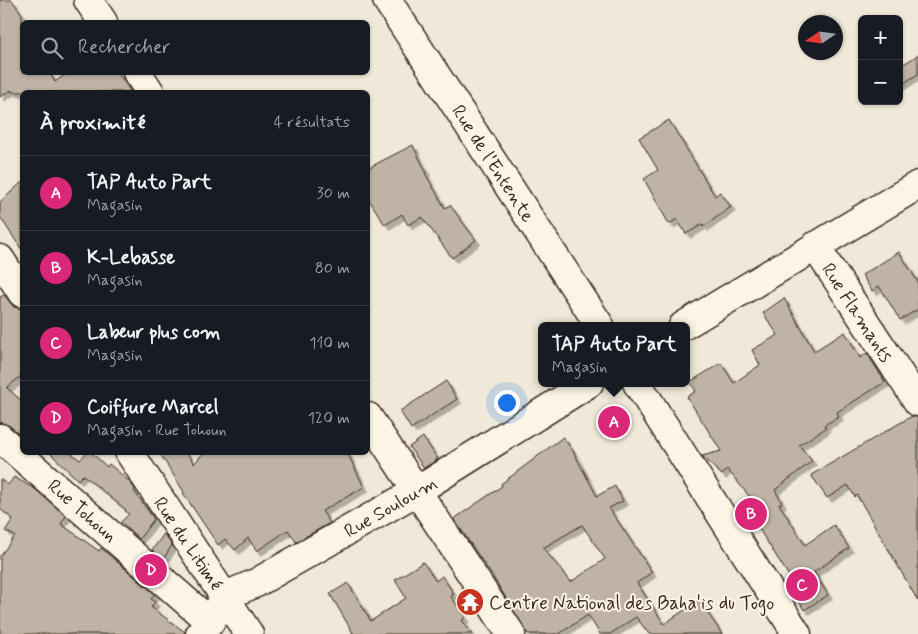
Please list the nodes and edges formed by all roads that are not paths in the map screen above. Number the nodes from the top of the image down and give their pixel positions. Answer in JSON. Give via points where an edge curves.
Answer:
{"nodes":[{"id":1,"x":88,"y":0,"type":"edge"},
{"id":2,"x":388,"y":0,"type":"edge"},
{"id":3,"x":102,"y":20,"type":"edge"},
{"id":4,"x":139,"y":75,"type":"edge"},
{"id":5,"x":149,"y":90,"type":"edge"},
{"id":6,"x":918,"y":185,"type":"edge"},
{"id":7,"x":815,"y":246,"type":"junction"},
{"id":8,"x":0,"y":259,"type":"edge"},
{"id":9,"x":20,"y":289,"type":"edge"},
{"id":10,"x":597,"y":322,"type":"edge"},
{"id":11,"x":690,"y":322,"type":"edge"},
{"id":12,"x":583,"y":387,"type":"edge"},
{"id":13,"x":640,"y":387,"type":"edge"},
{"id":14,"x":918,"y":402,"type":"edge"},
{"id":15,"x":370,"y":421,"type":"edge"},
{"id":16,"x":0,"y":438,"type":"edge"},
{"id":17,"x":131,"y":455,"type":"edge"},
{"id":18,"x":417,"y":491,"type":"junction"},
{"id":19,"x":225,"y":596,"type":"junction"},
{"id":20,"x":205,"y":628,"type":"edge"},
{"id":21,"x":249,"y":634,"type":"edge"},
{"id":22,"x":510,"y":634,"type":"edge"},
{"id":23,"x":797,"y":634,"type":"edge"}],
"edges":[{"from":1,"to":3,"type":"street"},
{"from":2,"to":10,"type":"street","name":"Rue de l'Entente"},
{"from":4,"to":5,"type":"street"},
{"from":6,"to":7,"type":"street"},
{"from":7,"to":11,"type":"street"},
{"from":7,"to":14,"type":"street","name":"Rue Flamants"},
{"from":8,"to":9,"type":"street"},
{"from":12,"to":18,"type":"street","name":"Rue Souloum"},
{"from":13,"to":23,"type":"street"},
{"from":15,"to":18,"type":"street"},
{"from":16,"to":20,"type":"street","name":"Rue Tohoun"},
{"from":17,"to":19,"type":"street","name":"Rue du Litimé"},
{"from":18,"to":19,"type":"street","name":"Rue Souloum","via":[[256,583]]},
{"from":18,"to":22,"type":"street"},
{"from":19,"to":20,"type":"street"},
{"from":19,"to":21,"type":"street","name":"Rue du Litimé"}]}
